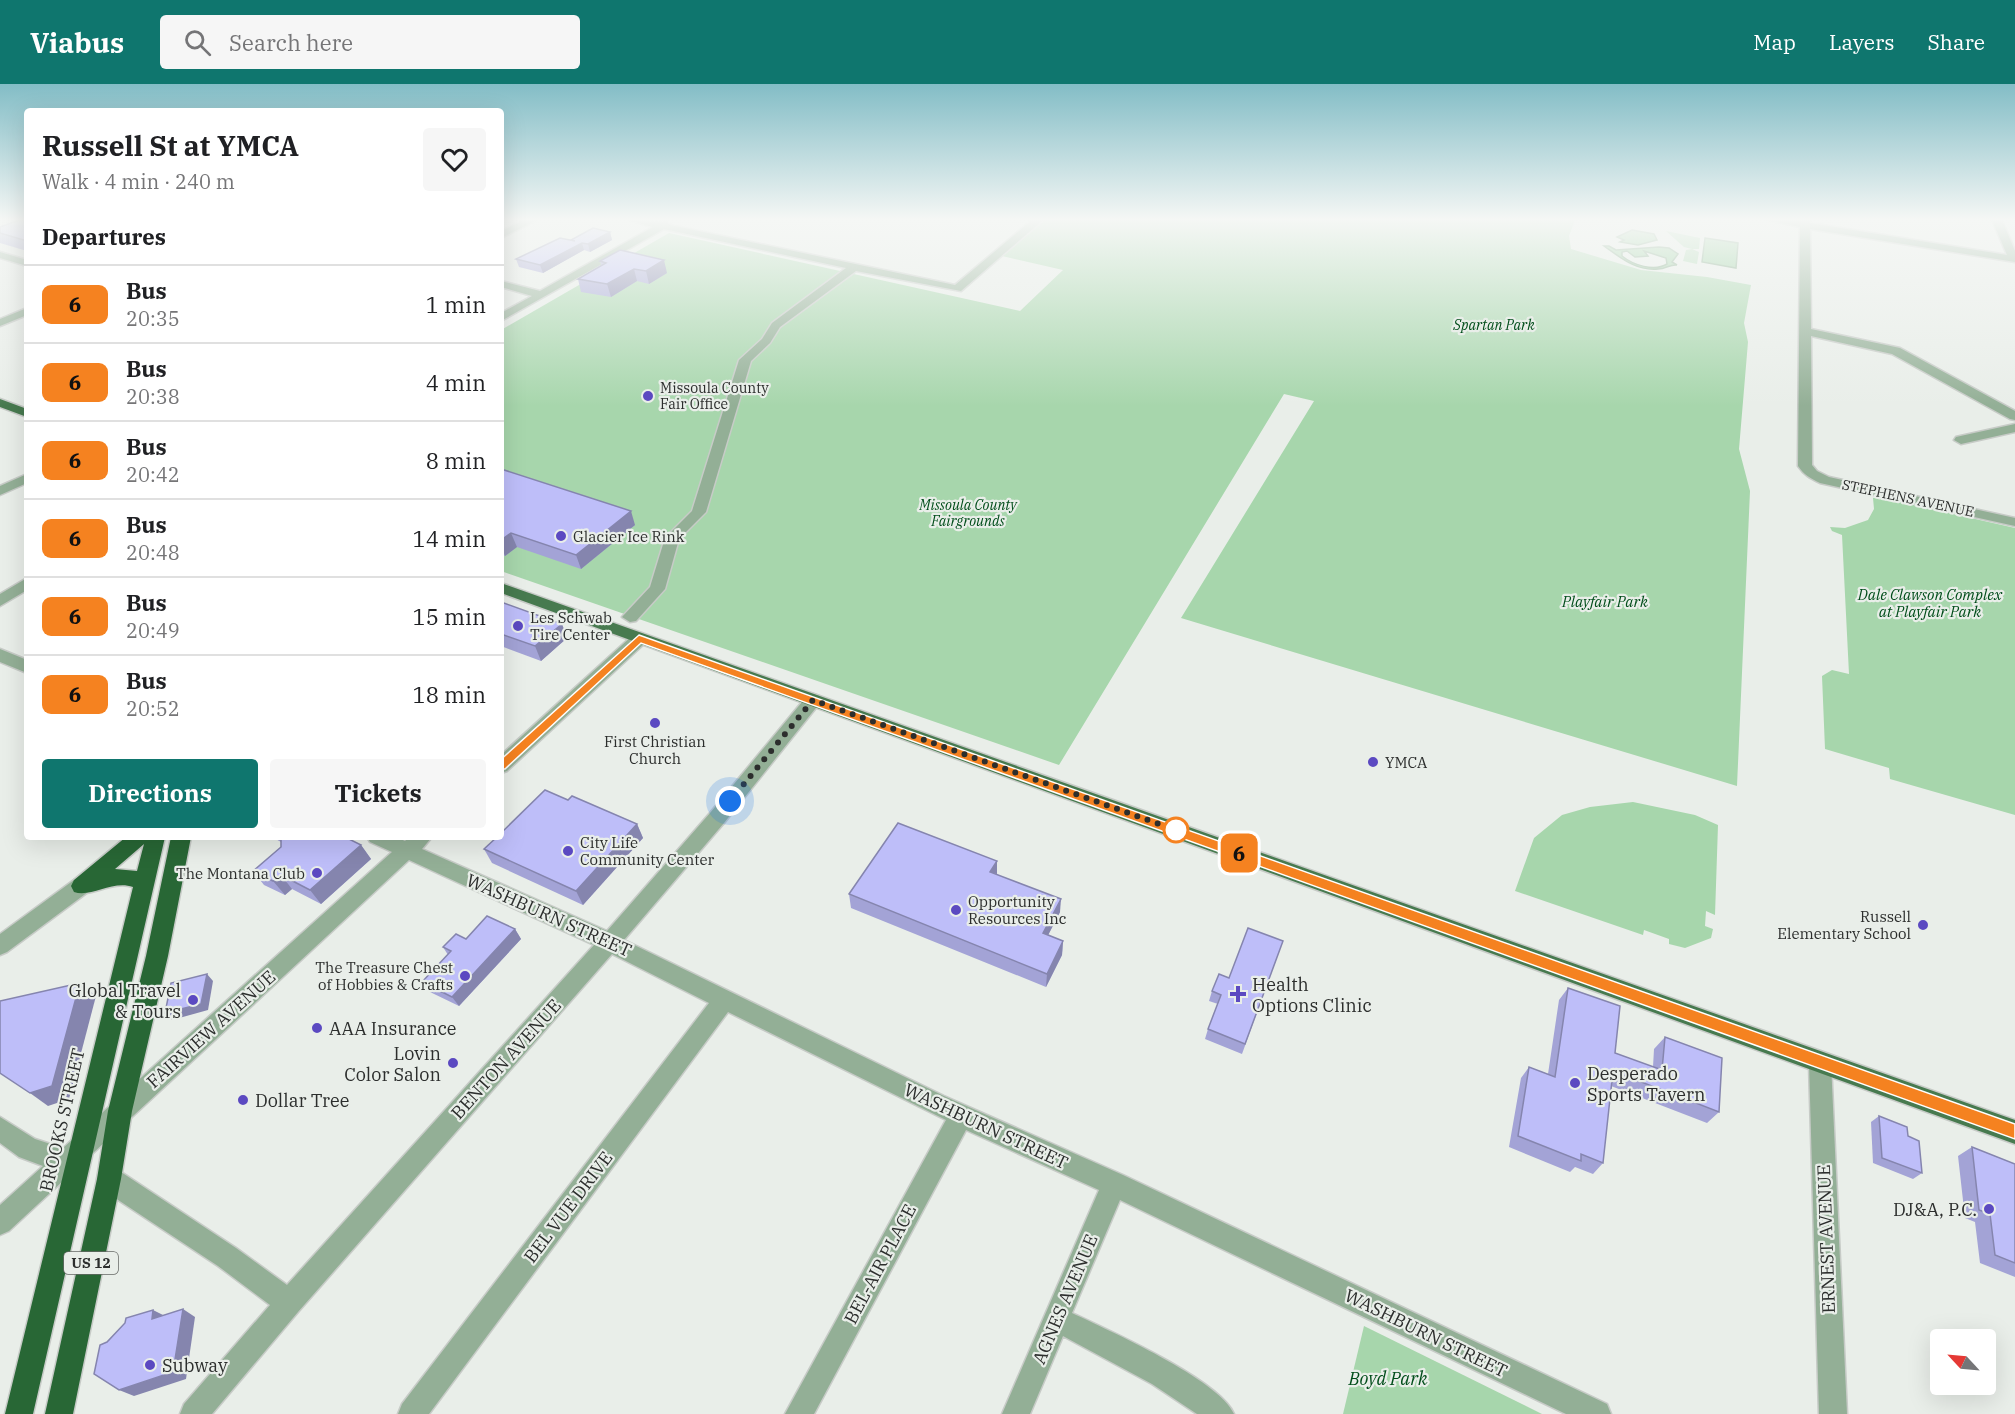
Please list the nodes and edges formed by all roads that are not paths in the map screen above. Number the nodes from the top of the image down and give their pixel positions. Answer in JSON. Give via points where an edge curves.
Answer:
{"nodes":[{"id":1,"x":564,"y":282,"type":"edge"},
{"id":2,"x":835,"y":282,"type":"edge"},
{"id":3,"x":925,"y":282,"type":"edge"},
{"id":4,"x":965,"y":282,"type":"edge"},
{"id":5,"x":1805,"y":282,"type":"edge"},
{"id":6,"x":504,"y":285,"type":"edge"},
{"id":7,"x":542,"y":295,"type":"junction"},
{"id":8,"x":24,"y":312,"type":"edge"},
{"id":9,"x":504,"y":316,"type":"edge"},
{"id":10,"x":0,"y":323,"type":"edge"},
{"id":11,"x":1805,"y":332,"type":"junction"},
{"id":12,"x":0,"y":403,"type":"edge"},
{"id":13,"x":24,"y":411,"type":"edge"},
{"id":14,"x":2015,"y":416,"type":"edge"},
{"id":15,"x":2015,"y":428,"type":"edge"},
{"id":16,"x":1961,"y":440,"type":"dead end"},
{"id":17,"x":24,"y":479,"type":"edge"},
{"id":18,"x":0,"y":491,"type":"edge"},
{"id":19,"x":2015,"y":522,"type":"edge"},
{"id":20,"x":24,"y":582,"type":"edge"},
{"id":21,"x":24,"y":583,"type":"edge"},
{"id":22,"x":504,"y":589,"type":"edge"},
{"id":23,"x":0,"y":594,"type":"edge"},
{"id":24,"x":24,"y":595,"type":"edge"},
{"id":25,"x":0,"y":601,"type":"edge"},
{"id":26,"x":0,"y":608,"type":"edge"},
{"id":27,"x":630,"y":617,"type":"dead end"},
{"id":28,"x":639,"y":639,"type":"junction"},
{"id":29,"x":0,"y":655,"type":"edge"},
{"id":30,"x":24,"y":666,"type":"edge"},
{"id":31,"x":813,"y":700,"type":"junction"},
{"id":32,"x":504,"y":763,"type":"edge"},
{"id":33,"x":135,"y":840,"type":"edge"},
{"id":34,"x":154,"y":840,"type":"edge"},
{"id":35,"x":179,"y":840,"type":"edge"},
{"id":36,"x":393,"y":840,"type":"edge"},
{"id":37,"x":414,"y":844,"type":"edge"},
{"id":38,"x":144,"y":883,"type":"junction"},
{"id":39,"x":81,"y":886,"type":"junction"},
{"id":40,"x":610,"y":942,"type":"junction"},
{"id":41,"x":0,"y":946,"type":"edge"},
{"id":42,"x":724,"y":1000,"type":"junction"},
{"id":43,"x":1820,"y":1063,"type":"junction"},
{"id":44,"x":120,"y":1112,"type":"junction"},
{"id":45,"x":962,"y":1116,"type":"junction"},
{"id":46,"x":0,"y":1129,"type":"edge"},
{"id":47,"x":2015,"y":1132,"type":"edge"},
{"id":48,"x":74,"y":1154,"type":"junction"},
{"id":49,"x":109,"y":1179,"type":"junction"},
{"id":50,"x":1114,"y":1184,"type":"junction"},
{"id":51,"x":0,"y":1222,"type":"edge"},
{"id":52,"x":289,"y":1303,"type":"junction"},
{"id":53,"x":1056,"y":1319,"type":"junction"},
{"id":54,"x":19,"y":1414,"type":"edge"},
{"id":55,"x":59,"y":1414,"type":"edge"},
{"id":56,"x":194,"y":1414,"type":"edge"},
{"id":57,"x":412,"y":1414,"type":"edge"},
{"id":58,"x":799,"y":1414,"type":"edge"},
{"id":59,"x":1016,"y":1414,"type":"edge"},
{"id":60,"x":1220,"y":1414,"type":"edge"},
{"id":61,"x":1597,"y":1414,"type":"edge"},
{"id":62,"x":1833,"y":1414,"type":"edge"}],
"edges":[{"from":1,"to":7,"type":"street"},
{"from":2,"to":27,"type":"street","via":[[776,325],[766,341],[745,360],[699,512],[672,538],[657,589]]},
{"from":3,"to":4,"type":"street","via":[[957,289]]},
{"from":5,"to":11,"type":"street"},
{"from":6,"to":7,"type":"street"},
{"from":7,"to":9,"type":"street"},
{"from":8,"to":10,"type":"street"},
{"from":11,"to":14,"type":"street","via":[[1896,351]]},
{"from":11,"to":19,"type":"street","name":"STEPHENS AVENUE","via":[[1805,466],[1812,474]]},
{"from":12,"to":13,"type":"main road"},
{"from":15,"to":16,"type":"street"},
{"from":17,"to":18,"type":"street"},
{"from":20,"to":23,"type":"street"},
{"from":21,"to":25,"type":"street"},
{"from":22,"to":28,"type":"main road"},
{"from":24,"to":26,"type":"street"},
{"from":28,"to":31,"type":"main road"},
{"from":28,"to":32,"type":"street"},
{"from":29,"to":30,"type":"street"},
{"from":31,"to":40,"type":"street","name":"BENTON AVENUE"},
{"from":31,"to":43,"type":"main road"},
{"from":33,"to":39,"type":"highway"},
{"from":34,"to":38,"type":"highway","name":"BROOKS STREET","number":"US 12"},
{"from":35,"to":44,"type":"highway","number":"US 12"},
{"from":36,"to":37,"type":"street","name":"WASHBURN STREET"},
{"from":37,"to":40,"type":"street","name":"WASHBURN STREET"},
{"from":37,"to":44,"type":"street","name":"FAIRVIEW AVENUE"},
{"from":38,"to":39,"type":"highway","via":[[122,876]]},
{"from":38,"to":48,"type":"highway","name":"BROOKS STREET","number":"US 12"},
{"from":39,"to":41,"type":"street"},
{"from":40,"to":42,"type":"street","name":"WASHBURN STREET"},
{"from":40,"to":52,"type":"street","name":"BENTON AVENUE"},
{"from":42,"to":45,"type":"street","name":"WASHBURN STREET"},
{"from":42,"to":57,"type":"street","name":"BEL VUE DRIVE"},
{"from":43,"to":47,"type":"main road"},
{"from":43,"to":62,"type":"street","name":"ERNEST AVENUE"},
{"from":44,"to":48,"type":"street","name":"FAIRVIEW AVENUE"},
{"from":44,"to":49,"type":"highway","number":"US 12"},
{"from":45,"to":50,"type":"street","name":"WASHBURN STREET"},
{"from":45,"to":58,"type":"street","name":"BEL-AIR PLACE"},
{"from":46,"to":48,"type":"street","via":[[28,1149]]},
{"from":48,"to":51,"type":"street","name":"FAIRVIEW AVENUE"},
{"from":48,"to":54,"type":"highway","name":"BROOKS STREET","number":"US 12"},
{"from":49,"to":52,"type":"street"},
{"from":49,"to":55,"type":"highway","number":"US 12"},
{"from":50,"to":53,"type":"street","name":"AGNES AVENUE"},
{"from":50,"to":61,"type":"street","name":"WASHBURN STREET"},
{"from":52,"to":56,"type":"street","name":"BENTON AVENUE"},
{"from":53,"to":59,"type":"street","name":"AGNES AVENUE"},
{"from":53,"to":60,"type":"street","via":[[1147,1365]]}]}
